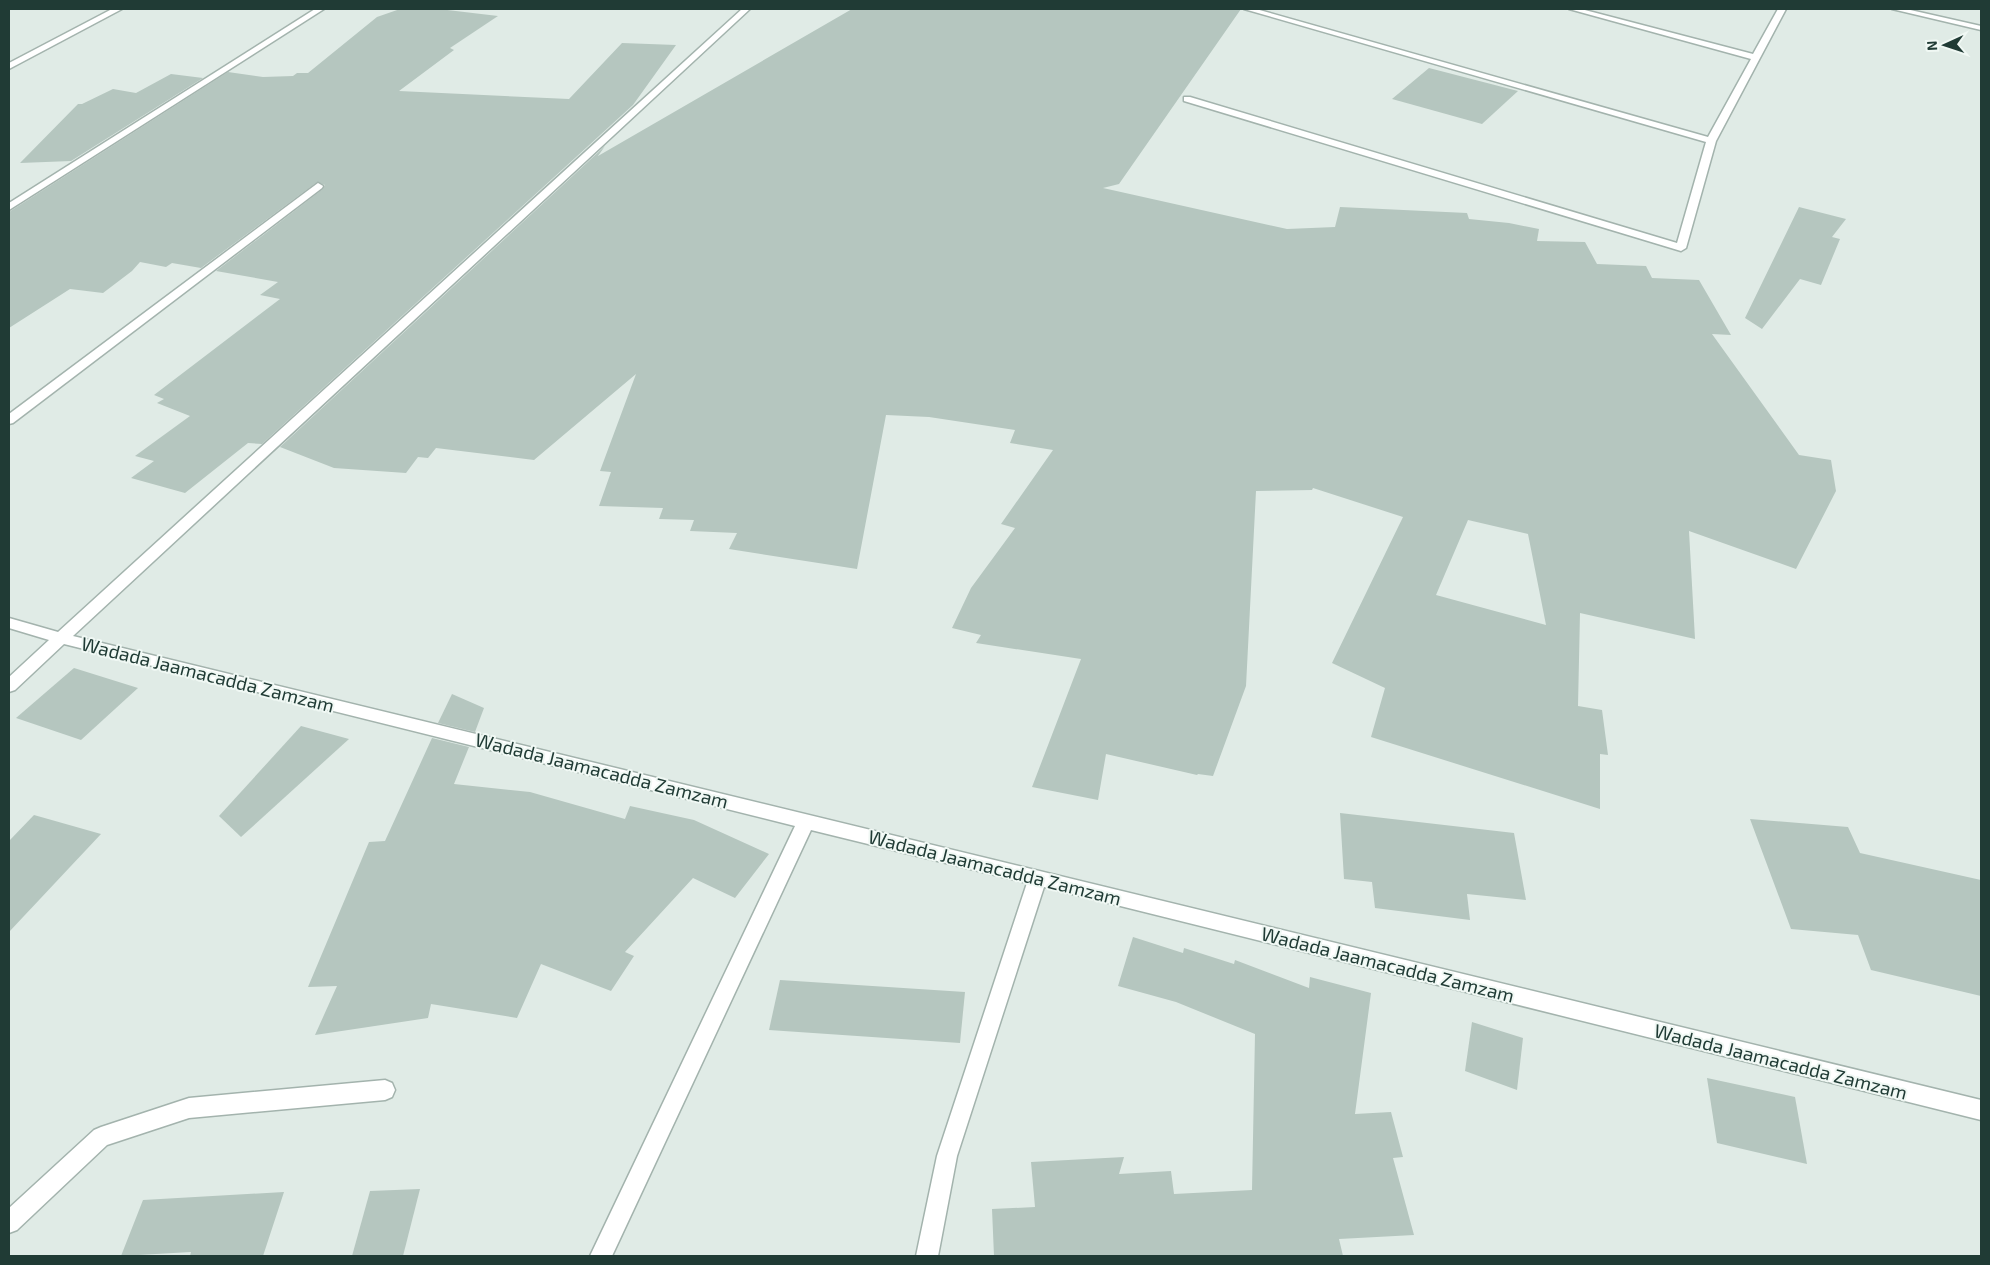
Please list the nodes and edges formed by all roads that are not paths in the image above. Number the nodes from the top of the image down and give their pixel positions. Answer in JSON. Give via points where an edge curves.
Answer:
{"nodes":[{"id":1,"x":118,"y":9,"type":"edge"},
{"id":2,"x":320,"y":9,"type":"edge"},
{"id":3,"x":746,"y":9,"type":"edge"},
{"id":4,"x":1248,"y":9,"type":"edge"},
{"id":5,"x":1573,"y":9,"type":"edge"},
{"id":6,"x":1782,"y":9,"type":"edge"},
{"id":7,"x":1896,"y":9,"type":"edge"},
{"id":8,"x":1981,"y":28,"type":"edge"},
{"id":9,"x":1757,"y":58,"type":"junction"},
{"id":10,"x":9,"y":66,"type":"edge"},
{"id":11,"x":1187,"y":99,"type":"dead end"},
{"id":12,"x":1711,"y":140,"type":"junction"},
{"id":13,"x":318,"y":186,"type":"dead end"},
{"id":14,"x":9,"y":207,"type":"edge"},
{"id":15,"x":9,"y":420,"type":"edge"},
{"id":16,"x":9,"y":623,"type":"edge"},
{"id":17,"x":61,"y":638,"type":"junction"},
{"id":18,"x":9,"y":686,"type":"edge"},
{"id":19,"x":806,"y":820,"type":"junction"},
{"id":20,"x":1038,"y":878,"type":"junction"},
{"id":21,"x":384,"y":1090,"type":"dead end"},
{"id":22,"x":1981,"y":1110,"type":"edge"},
{"id":23,"x":9,"y":1222,"type":"edge"},
{"id":24,"x":600,"y":1256,"type":"edge"},
{"id":25,"x":927,"y":1256,"type":"edge"}],
"edges":[{"from":1,"to":10,"type":"street"},
{"from":2,"to":14,"type":"street"},
{"from":3,"to":17,"type":"street"},
{"from":4,"to":12,"type":"street"},
{"from":5,"to":9,"type":"street"},
{"from":6,"to":9,"type":"street"},
{"from":7,"to":8,"type":"street"},
{"from":9,"to":12,"type":"street"},
{"from":11,"to":12,"type":"street","via":[[1681,248]]},
{"from":13,"to":15,"type":"street"},
{"from":16,"to":17,"type":"street","name":"Wadada Jaamacadda Zamzam"},
{"from":17,"to":18,"type":"street"},
{"from":17,"to":19,"type":"street","name":"Wadada Jaamacadda Zamzam"},
{"from":19,"to":20,"type":"street","name":"Wadada Jaamacadda Zamzam"},
{"from":19,"to":24,"type":"street"},
{"from":20,"to":22,"type":"street","name":"Wadada Jaamacadda Zamzam"},
{"from":20,"to":25,"type":"street","via":[[947,1156]]},
{"from":21,"to":23,"type":"street","via":[[189,1108],[101,1137]]}]}
